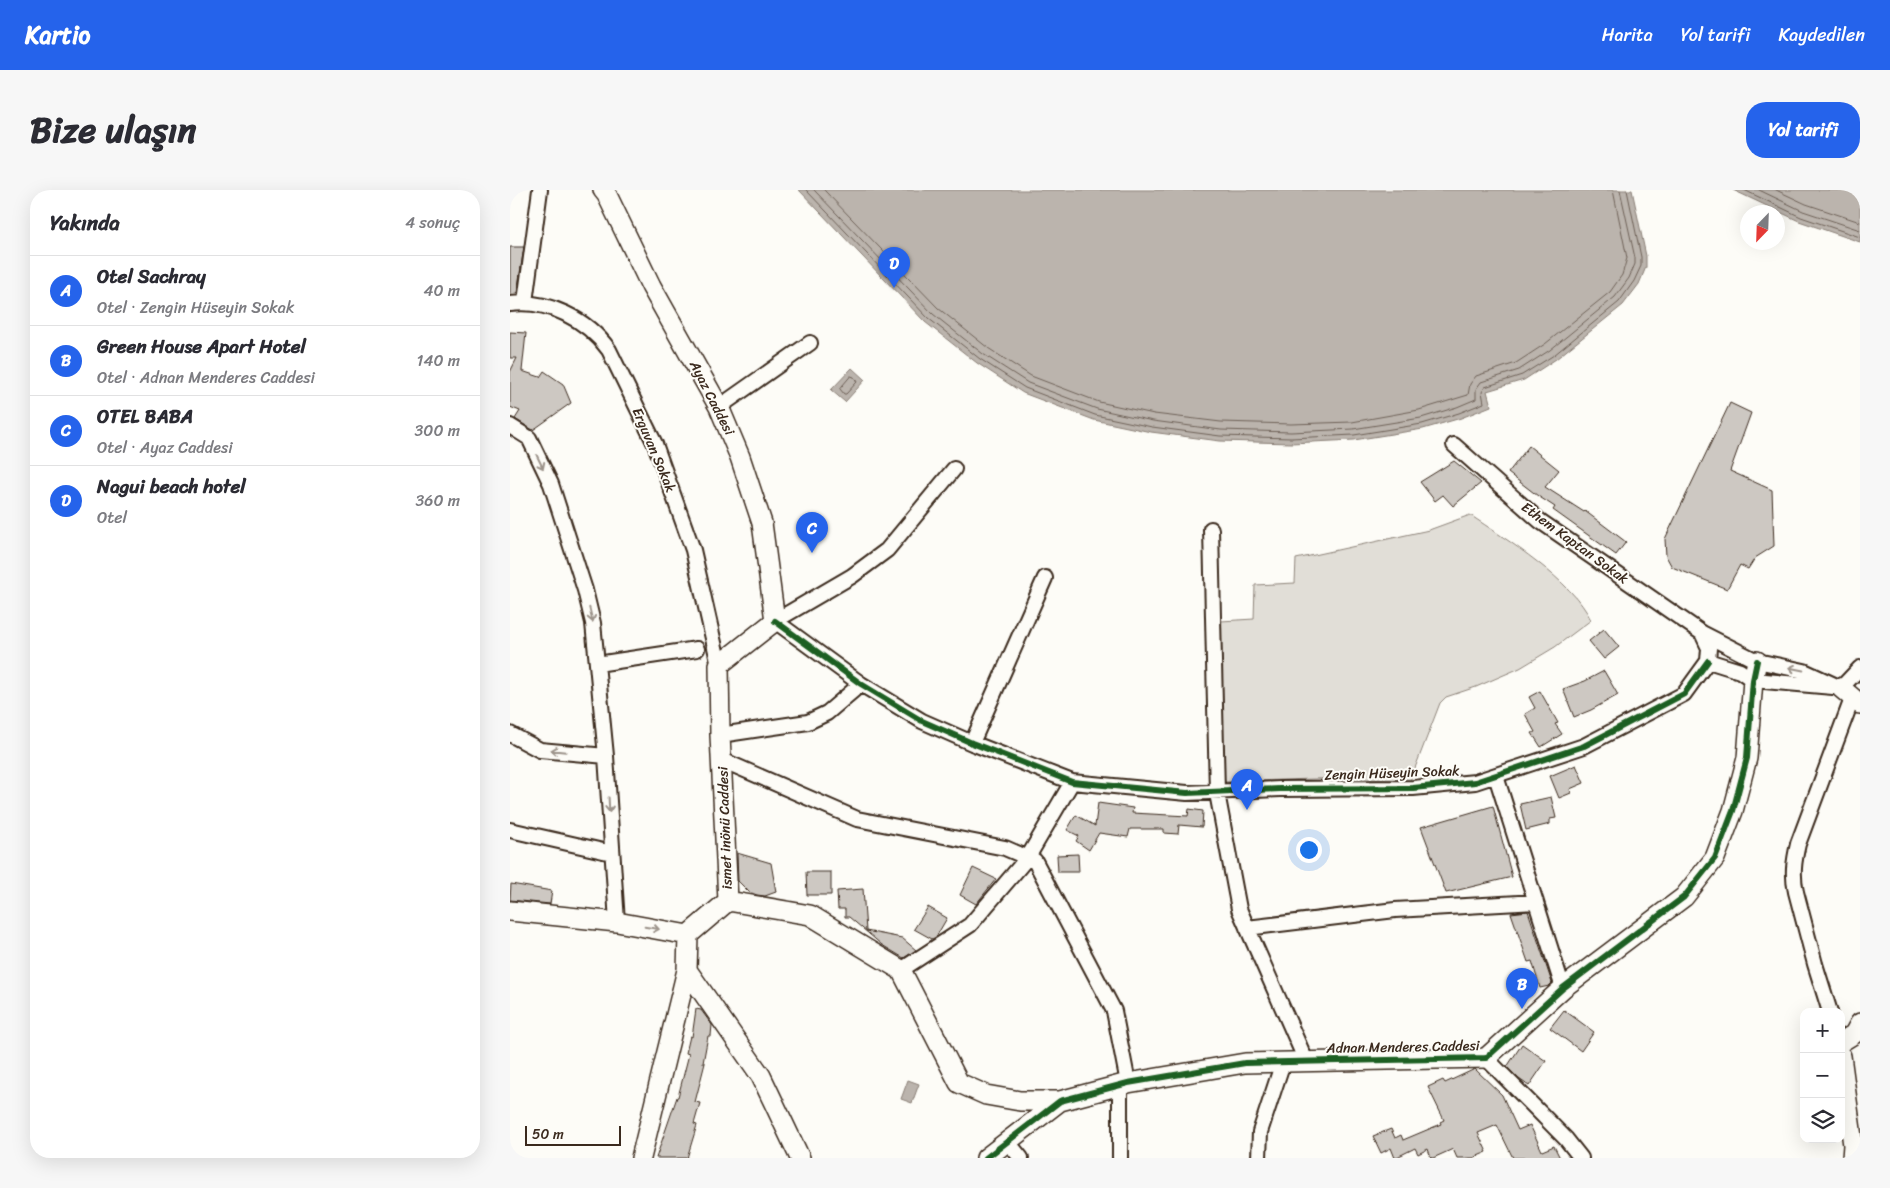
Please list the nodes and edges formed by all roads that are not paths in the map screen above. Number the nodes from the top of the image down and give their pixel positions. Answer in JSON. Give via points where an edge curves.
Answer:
{"nodes":[{"id":1,"x":540,"y":190,"type":"edge"},
{"id":2,"x":603,"y":190,"type":"edge"},
{"id":3,"x":525,"y":302,"type":"junction"},
{"id":4,"x":510,"y":304,"type":"edge"},
{"id":5,"x":810,"y":343,"type":"dead end"},
{"id":6,"x":719,"y":407,"type":"junction"},
{"id":7,"x":510,"y":426,"type":"edge"},
{"id":8,"x":1454,"y":446,"type":"dead end"},
{"id":9,"x":954,"y":469,"type":"dead end"},
{"id":10,"x":1210,"y":529,"type":"dead end"},
{"id":11,"x":1045,"y":578,"type":"dead end"},
{"id":12,"x":775,"y":621,"type":"junction"},
{"id":13,"x":1702,"y":633,"type":"junction"},
{"id":14,"x":697,"y":649,"type":"dead end"},
{"id":15,"x":1708,"y":661,"type":"junction"},
{"id":16,"x":1757,"y":661,"type":"junction"},
{"id":17,"x":597,"y":664,"type":"junction"},
{"id":18,"x":719,"y":665,"type":"junction"},
{"id":19,"x":1860,"y":668,"type":"edge"},
{"id":20,"x":1753,"y":680,"type":"junction"},
{"id":21,"x":861,"y":684,"type":"junction"},
{"id":22,"x":1851,"y":697,"type":"edge"},
{"id":23,"x":510,"y":734,"type":"edge"},
{"id":24,"x":720,"y":735,"type":"junction"},
{"id":25,"x":972,"y":743,"type":"junction"},
{"id":26,"x":606,"y":756,"type":"junction"},
{"id":27,"x":722,"y":760,"type":"junction"},
{"id":28,"x":1496,"y":776,"type":"junction"},
{"id":29,"x":1072,"y":782,"type":"junction"},
{"id":30,"x":1217,"y":793,"type":"junction"},
{"id":31,"x":510,"y":830,"type":"edge"},
{"id":32,"x":612,"y":853,"type":"junction"},
{"id":33,"x":1028,"y":857,"type":"junction"},
{"id":34,"x":728,"y":900,"type":"junction"},
{"id":35,"x":1536,"y":902,"type":"junction"},
{"id":36,"x":510,"y":911,"type":"edge"},
{"id":37,"x":616,"y":922,"type":"junction"},
{"id":38,"x":1247,"y":928,"type":"junction"},
{"id":39,"x":688,"y":935,"type":"junction"},
{"id":40,"x":687,"y":970,"type":"junction"},
{"id":41,"x":900,"y":970,"type":"junction"},
{"id":42,"x":1563,"y":988,"type":"junction"},
{"id":43,"x":1829,"y":1008,"type":"edge"},
{"id":44,"x":1860,"y":1023,"type":"edge"},
{"id":45,"x":1845,"y":1040,"type":"edge"},
{"id":46,"x":1486,"y":1058,"type":"junction"},
{"id":47,"x":1306,"y":1061,"type":"junction"},
{"id":48,"x":1283,"y":1062,"type":"junction"},
{"id":49,"x":1124,"y":1084,"type":"junction"},
{"id":50,"x":1845,"y":1086,"type":"edge"},
{"id":51,"x":1060,"y":1100,"type":"junction"},
{"id":52,"x":1007,"y":1141,"type":"junction"},
{"id":53,"x":641,"y":1158,"type":"edge"},
{"id":54,"x":800,"y":1158,"type":"edge"},
{"id":55,"x":986,"y":1158,"type":"edge"},
{"id":56,"x":1021,"y":1158,"type":"edge"},
{"id":57,"x":1120,"y":1158,"type":"edge"},
{"id":58,"x":1259,"y":1158,"type":"edge"},
{"id":59,"x":1582,"y":1158,"type":"edge"},
{"id":60,"x":1852,"y":1158,"type":"edge"}],
"edges":[{"from":1,"to":3,"type":"street"},
{"from":2,"to":6,"type":"street","name":"Ayaz Caddesi","via":[[651,286]]},
{"from":3,"to":4,"type":"street","name":"Erguvan Sokak"},
{"from":3,"to":18,"type":"street","name":"Erguvan Sokak","via":[[579,320],[601,338],[609,350],[655,444],[693,550]]},
{"from":5,"to":6,"type":"street"},
{"from":6,"to":12,"type":"street","name":"Ayaz Caddesi","via":[[740,456],[762,523]]},
{"from":7,"to":17,"type":"street","one_way":true,"via":[[529,438],[551,484],[585,590]]},
{"from":8,"to":13,"type":"street","name":"Ethem Kaptan Sokak","via":[[1540,521]]},
{"from":9,"to":12,"type":"street","via":[[887,550],[852,576]]},
{"from":10,"to":30,"type":"street"},
{"from":11,"to":25,"type":"street"},
{"from":12,"to":18,"type":"street"},
{"from":12,"to":21,"type":"street","name":"Zengin Hüseyin Sokak"},
{"from":13,"to":15,"type":"street","via":[[1709,648]]},
{"from":13,"to":16,"type":"street","name":"Ethem Kaptan Sokak"},
{"from":14,"to":17,"type":"street"},
{"from":15,"to":20,"type":"street","via":[[1740,671]]},
{"from":15,"to":28,"type":"street","name":"Zengin Hüseyin Sokak","via":[[1684,694],[1584,746]]},
{"from":16,"to":20,"type":"street","name":"Adnan Menderes Caddesi"},
{"from":22,"to":16,"type":"street","name":"Ethem Kaptan Sokak","one_way":true,"via":[[1804,671]]},
{"from":17,"to":26,"type":"street"},
{"from":18,"to":24,"type":"street","name":"ismet inönü Caddesi"},
{"from":19,"to":22,"type":"street","via":[[1851,675]]},
{"from":20,"to":22,"type":"street"},
{"from":20,"to":42,"type":"street","name":"Adnan Menderes Caddesi","via":[[1748,758],[1715,858],[1684,898]]},
{"from":21,"to":24,"type":"street","via":[[827,713],[808,722]]},
{"from":21,"to":25,"type":"street","name":"Zengin Hüseyin Sokak","via":[[922,721]]},
{"from":22,"to":43,"type":"street","via":[[1794,863],[1793,880]]},
{"from":26,"to":23,"type":"street","one_way":true,"via":[[540,750]]},
{"from":24,"to":27,"type":"street","name":"ismet inönü Caddesi"},
{"from":25,"to":29,"type":"street","name":"Zengin Hüseyin Sokak"},
{"from":26,"to":32,"type":"street","one_way":true},
{"from":27,"to":33,"type":"street","via":[[857,819],[1005,848]]},
{"from":27,"to":34,"type":"street","name":"ismet inönü Caddesi"},
{"from":28,"to":30,"type":"street","name":"Zengin Hüseyin Sokak","via":[[1475,782],[1413,788]]},
{"from":28,"to":35,"type":"street"},
{"from":29,"to":30,"type":"street","name":"Zengin Hüseyin Sokak"},
{"from":29,"to":33,"type":"street"},
{"from":30,"to":38,"type":"street","via":[[1239,909]]},
{"from":31,"to":32,"type":"street"},
{"from":32,"to":37,"type":"street"},
{"from":33,"to":41,"type":"street","via":[[970,924]]},
{"from":33,"to":49,"type":"street","via":[[1035,861],[1114,1011]]},
{"from":34,"to":39,"type":"street","name":"ismet inönü Caddesi"},
{"from":34,"to":41,"type":"street","via":[[810,915]]},
{"from":35,"to":38,"type":"street","via":[[1395,910]]},
{"from":35,"to":42,"type":"street"},
{"from":36,"to":37,"type":"street"},
{"from":37,"to":39,"type":"street","one_way":true},
{"from":38,"to":47,"type":"street"},
{"from":39,"to":40,"type":"street"},
{"from":40,"to":53,"type":"street"},
{"from":40,"to":54,"type":"street","via":[[761,1076]]},
{"from":41,"to":51,"type":"street","via":[[959,1083],[986,1095],[1020,1101]]},
{"from":42,"to":46,"type":"street","name":"Adnan Menderes Caddesi"},
{"from":44,"to":45,"type":"street","via":[[1854,1034]]},
{"from":46,"to":47,"type":"street","name":"Adnan Menderes Caddesi"},
{"from":46,"to":59,"type":"street"},
{"from":47,"to":48,"type":"street","name":"Adnan Menderes Caddesi"},
{"from":48,"to":49,"type":"street","name":"Adnan Menderes Caddesi","via":[[1245,1063]]},
{"from":48,"to":58,"type":"street","via":[[1260,1132]]},
{"from":49,"to":51,"type":"street","name":"Adnan Menderes Caddesi"},
{"from":49,"to":57,"type":"street"},
{"from":50,"to":60,"type":"street"},
{"from":51,"to":52,"type":"street","name":"Adnan Menderes Caddesi"},
{"from":52,"to":55,"type":"street","name":"Adnan Menderes Caddesi"},
{"from":52,"to":56,"type":"street"}]}
